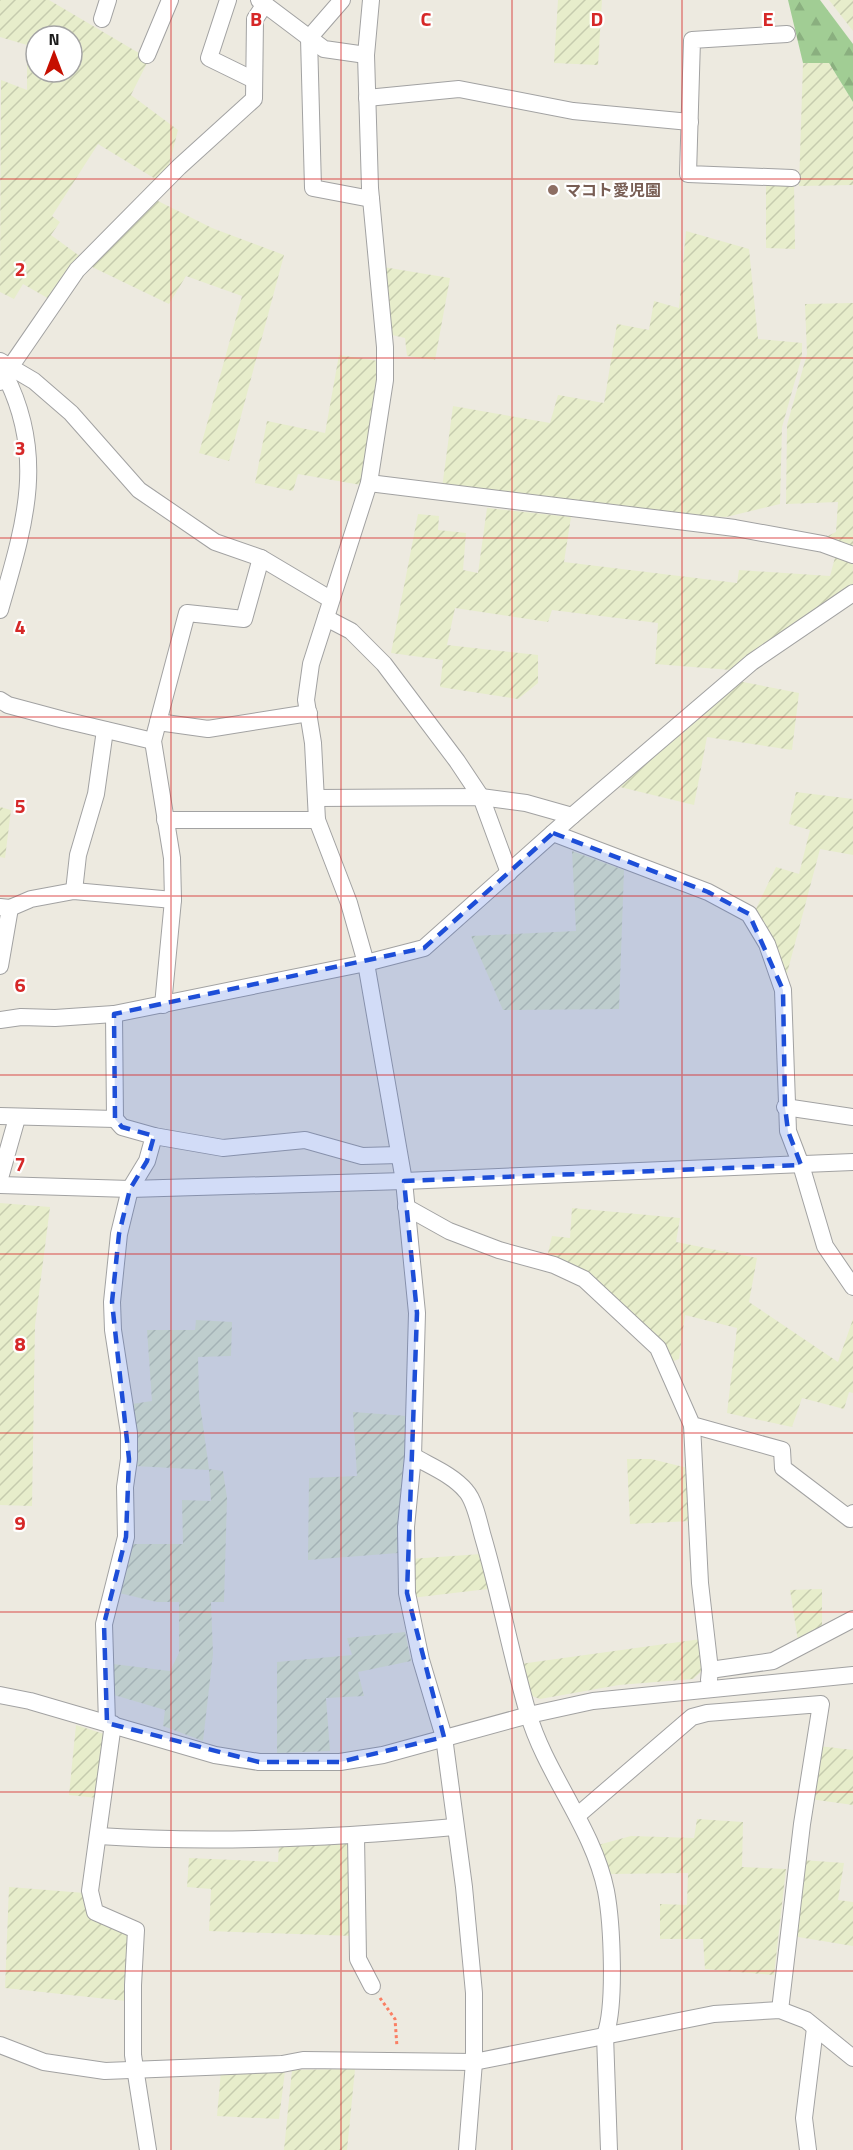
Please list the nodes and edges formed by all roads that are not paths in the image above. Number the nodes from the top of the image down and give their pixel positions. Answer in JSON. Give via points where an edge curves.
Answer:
{"nodes":[{"id":1,"x":108,"y":0,"type":"edge"},
{"id":2,"x":170,"y":0,"type":"edge"},
{"id":3,"x":228,"y":0,"type":"edge"},
{"id":4,"x":342,"y":0,"type":"edge"},
{"id":5,"x":371,"y":0,"type":"edge"},
{"id":6,"x":262,"y":2,"type":"edge"},
{"id":7,"x":102,"y":19,"type":"dead end"},
{"id":8,"x":787,"y":34,"type":"dead end"},
{"id":9,"x":309,"y":38,"type":"junction"},
{"id":10,"x":147,"y":55,"type":"dead end"},
{"id":11,"x":366,"y":55,"type":"junction"},
{"id":12,"x":255,"y":80,"type":"junction"},
{"id":13,"x":367,"y":98,"type":"junction"},
{"id":14,"x":690,"y":122,"type":"junction"},
{"id":15,"x":792,"y":178,"type":"dead end"},
{"id":16,"x":371,"y":199,"type":"junction"},
{"id":17,"x":3,"y":366,"type":"edge"},
{"id":18,"x":369,"y":483,"type":"junction"},
{"id":19,"x":853,"y":555,"type":"edge"},
{"id":20,"x":261,"y":558,"type":"junction"},
{"id":21,"x":853,"y":593,"type":"edge"},
{"id":22,"x":330,"y":599,"type":"junction"},
{"id":23,"x":0,"y":609,"type":"edge"},
{"id":24,"x":326,"y":618,"type":"junction"},
{"id":25,"x":0,"y":700,"type":"edge"},
{"id":26,"x":309,"y":713,"type":"junction"},
{"id":27,"x":158,"y":722,"type":"junction"},
{"id":28,"x":105,"y":730,"type":"junction"},
{"id":29,"x":153,"y":741,"type":"junction"},
{"id":30,"x":481,"y":797,"type":"junction"},
{"id":31,"x":316,"y":798,"type":"junction"},
{"id":32,"x":572,"y":816,"type":"junction"},
{"id":33,"x":165,"y":820,"type":"junction"},
{"id":34,"x":317,"y":820,"type":"junction"},
{"id":35,"x":553,"y":833,"type":"junction"},
{"id":36,"x":508,"y":873,"type":"junction"},
{"id":37,"x":74,"y":891,"type":"junction"},
{"id":38,"x":173,"y":900,"type":"junction"},
{"id":39,"x":5,"y":907,"type":"edge"},
{"id":40,"x":366,"y":963,"type":"junction"},
{"id":41,"x":0,"y":966,"type":"edge"},
{"id":42,"x":163,"y":1005,"type":"junction"},
{"id":43,"x":114,"y":1014,"type":"junction"},
{"id":44,"x":0,"y":1020,"type":"edge"},
{"id":45,"x":785,"y":1107,"type":"junction"},
{"id":46,"x":8,"y":1117,"type":"edge"},
{"id":47,"x":853,"y":1117,"type":"edge"},
{"id":48,"x":115,"y":1119,"type":"junction"},
{"id":49,"x":154,"y":1136,"type":"junction"},
{"id":50,"x":399,"y":1155,"type":"junction"},
{"id":51,"x":853,"y":1162,"type":"edge"},
{"id":52,"x":801,"y":1165,"type":"junction"},
{"id":53,"x":0,"y":1178,"type":"edge"},
{"id":54,"x":404,"y":1181,"type":"junction"},
{"id":55,"x":0,"y":1185,"type":"edge"},
{"id":56,"x":130,"y":1189,"type":"junction"},
{"id":57,"x":406,"y":1207,"type":"junction"},
{"id":58,"x":853,"y":1287,"type":"edge"},
{"id":59,"x":692,"y":1425,"type":"junction"},
{"id":60,"x":413,"y":1456,"type":"junction"},
{"id":61,"x":852,"y":1518,"type":"edge"},
{"id":62,"x":853,"y":1619,"type":"edge"},
{"id":63,"x":710,"y":1670,"type":"junction"},
{"id":64,"x":853,"y":1675,"type":"edge"},
{"id":65,"x":708,"y":1690,"type":"junction"},
{"id":66,"x":0,"y":1695,"type":"edge"},
{"id":67,"x":707,"y":1713,"type":"junction"},
{"id":68,"x":529,"y":1715,"type":"junction"},
{"id":69,"x":110,"y":1724,"type":"junction"},
{"id":70,"x":444,"y":1737,"type":"junction"},
{"id":71,"x":578,"y":1815,"type":"junction"},
{"id":72,"x":454,"y":1827,"type":"junction"},
{"id":73,"x":99,"y":1836,"type":"junction"},
{"id":74,"x":356,"y":1836,"type":"junction"},
{"id":75,"x":372,"y":1986,"type":"road end"},
{"id":76,"x":780,"y":2010,"type":"junction"},
{"id":77,"x":815,"y":2028,"type":"junction"},
{"id":78,"x":605,"y":2036,"type":"junction"},
{"id":79,"x":0,"y":2045,"type":"edge"},
{"id":80,"x":853,"y":2058,"type":"edge"},
{"id":81,"x":474,"y":2062,"type":"junction"},
{"id":82,"x":136,"y":2070,"type":"junction"},
{"id":83,"x":148,"y":2150,"type":"edge"},
{"id":84,"x":468,"y":2150,"type":"edge"},
{"id":85,"x":609,"y":2150,"type":"edge"},
{"id":86,"x":808,"y":2150,"type":"edge"}],
"edges":[{"from":1,"to":7,"type":"street"},
{"from":2,"to":10,"type":"street"},
{"from":3,"to":12,"type":"street","via":[[209,58]]},
{"from":4,"to":9,"type":"street"},
{"from":5,"to":11,"type":"street"},
{"from":6,"to":9,"type":"street"},
{"from":6,"to":12,"type":"street","via":[[255,19]]},
{"from":8,"to":14,"type":"street","via":[[692,40]]},
{"from":9,"to":11,"type":"street","via":[[324,49]]},
{"from":9,"to":16,"type":"street","via":[[313,188]]},
{"from":11,"to":13,"type":"street"},
{"from":12,"to":17,"type":"street","via":[[255,99],[179,167],[77,270]]},
{"from":13,"to":14,"type":"street","via":[[459,90],[573,111]]},
{"from":13,"to":16,"type":"street"},
{"from":14,"to":15,"type":"street","via":[[688,174]]},
{"from":16,"to":18,"type":"street","via":[[385,380]]},
{"from":17,"to":20,"type":"street","via":[[34,381],[71,413],[139,490],[215,542]]},
{"from":17,"to":23,"type":"street","via":[[22,414],[30,474]]},
{"from":18,"to":19,"type":"street","via":[[735,528],[824,544]]},
{"from":18,"to":22,"type":"street"},
{"from":20,"to":22,"type":"street"},
{"from":20,"to":27,"type":"street","via":[[244,619],[187,614]]},
{"from":21,"to":32,"type":"street","via":[[752,662]]},
{"from":22,"to":24,"type":"street"},
{"from":24,"to":26,"type":"street","via":[[311,663],[306,700]]},
{"from":24,"to":30,"type":"street","via":[[351,631],[384,664]]},
{"from":25,"to":28,"type":"street"},
{"from":26,"to":27,"type":"street","via":[[208,729]]},
{"from":26,"to":31,"type":"street"},
{"from":27,"to":29,"type":"street"},
{"from":28,"to":29,"type":"street"},
{"from":28,"to":37,"type":"street","via":[[96,794],[78,855]]},
{"from":29,"to":33,"type":"street"},
{"from":30,"to":31,"type":"street"},
{"from":30,"to":32,"type":"street","via":[[526,802]]},
{"from":30,"to":36,"type":"street"},
{"from":31,"to":34,"type":"street"},
{"from":32,"to":35,"type":"street"},
{"from":33,"to":34,"type":"street"},
{"from":33,"to":38,"type":"street","via":[[172,858]]},
{"from":34,"to":40,"type":"street","via":[[349,903]]},
{"from":35,"to":36,"type":"street"},
{"from":35,"to":45,"type":"street","via":[[708,892],[749,914],[767,944],[783,990]]},
{"from":36,"to":40,"type":"street","via":[[424,948]]},
{"from":37,"to":38,"type":"street"},
{"from":37,"to":39,"type":"street"},
{"from":38,"to":42,"type":"street"},
{"from":39,"to":41,"type":"street"},
{"from":40,"to":42,"type":"street"},
{"from":40,"to":50,"type":"street"},
{"from":42,"to":43,"type":"street"},
{"from":43,"to":44,"type":"street"},
{"from":43,"to":48,"type":"street"},
{"from":45,"to":47,"type":"street"},
{"from":45,"to":52,"type":"street","via":[[788,1131]]},
{"from":46,"to":48,"type":"street"},
{"from":46,"to":53,"type":"street"},
{"from":48,"to":49,"type":"street","via":[[122,1127]]},
{"from":49,"to":50,"type":"street","via":[[223,1148],[304,1140],[362,1156]]},
{"from":49,"to":56,"type":"street","via":[[147,1161]]},
{"from":50,"to":54,"type":"street"},
{"from":51,"to":52,"type":"street"},
{"from":52,"to":54,"type":"street"},
{"from":52,"to":58,"type":"street","via":[[825,1246]]},
{"from":54,"to":56,"type":"street"},
{"from":54,"to":57,"type":"street"},
{"from":55,"to":56,"type":"street"},
{"from":56,"to":69,"type":"street","via":[[119,1234],[112,1302],[129,1459],[126,1537],[104,1624]]},
{"from":57,"to":59,"type":"street","via":[[449,1231],[555,1265],[584,1280],[658,1348]]},
{"from":57,"to":60,"type":"street","via":[[417,1313]]},
{"from":59,"to":61,"type":"street","via":[[782,1450],[783,1468]]},
{"from":59,"to":63,"type":"street","via":[[699,1571]]},
{"from":60,"to":68,"type":"street","via":[[467,1491],[487,1550]]},
{"from":60,"to":70,"type":"street","via":[[406,1527],[407,1593],[421,1660]]},
{"from":62,"to":63,"type":"street","via":[[772,1661]]},
{"from":63,"to":65,"type":"street"},
{"from":64,"to":65,"type":"street"},
{"from":65,"to":67,"type":"street"},
{"from":65,"to":68,"type":"street","via":[[593,1701]]},
{"from":66,"to":69,"type":"street"},
{"from":67,"to":71,"type":"street","via":[[692,1717]]},
{"from":67,"to":76,"type":"street","via":[[821,1704]]},
{"from":68,"to":70,"type":"street"},
{"from":68,"to":71,"type":"street"},
{"from":69,"to":70,"type":"street","via":[[215,1755],[259,1762],[340,1762],[382,1755]]},
{"from":69,"to":73,"type":"street"},
{"from":70,"to":72,"type":"street"},
{"from":71,"to":78,"type":"street","via":[[602,1873],[606,1894],[610,2023]]},
{"from":72,"to":74,"type":"street"},
{"from":72,"to":81,"type":"street","via":[[474,1993]]},
{"from":73,"to":74,"type":"street","via":[[169,1841]]},
{"from":73,"to":82,"type":"street","via":[[90,1891],[95,1912],[136,1930]]},
{"from":74,"to":75,"type":"street","via":[[358,1959]]},
{"from":76,"to":77,"type":"street"},
{"from":76,"to":78,"type":"street","via":[[714,2014]]},
{"from":77,"to":80,"type":"street"},
{"from":77,"to":86,"type":"street","via":[[804,2118]]},
{"from":78,"to":81,"type":"street"},
{"from":78,"to":85,"type":"street"},
{"from":79,"to":82,"type":"street","via":[[44,2062],[105,2071]]},
{"from":81,"to":82,"type":"street","via":[[303,2060]]},
{"from":81,"to":84,"type":"street"},
{"from":82,"to":83,"type":"street"}]}
